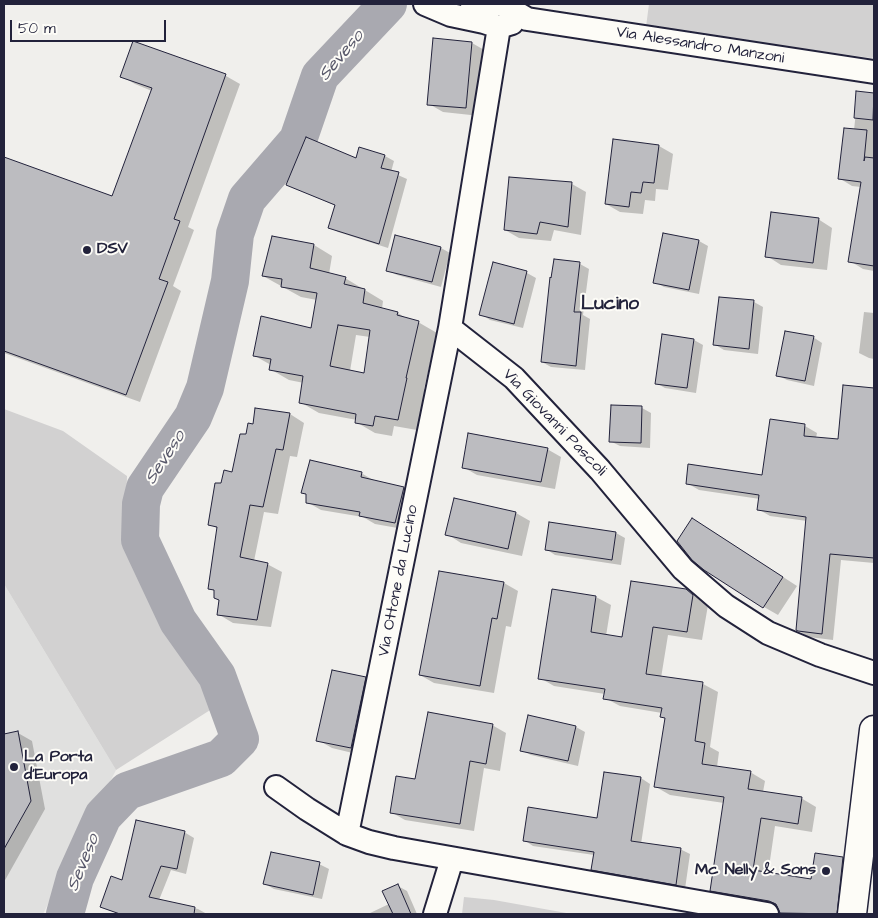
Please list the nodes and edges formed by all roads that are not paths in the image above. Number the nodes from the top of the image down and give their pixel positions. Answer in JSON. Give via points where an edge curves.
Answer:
{"nodes":[{"id":1,"x":425,"y":4,"type":"edge"},
{"id":2,"x":472,"y":4,"type":"edge"},
{"id":3,"x":527,"y":19,"type":"junction"},
{"id":4,"x":499,"y":28,"type":"junction"},
{"id":5,"x":874,"y":72,"type":"edge"},
{"id":6,"x":450,"y":328,"type":"junction"},
{"id":7,"x":874,"y":673,"type":"edge"},
{"id":8,"x":874,"y":730,"type":"edge"},
{"id":9,"x":276,"y":787,"type":"dead end"},
{"id":10,"x":347,"y":834,"type":"junction"},
{"id":11,"x":452,"y":858,"type":"junction"},
{"id":12,"x":857,"y":910,"type":"edge"},
{"id":13,"x":435,"y":914,"type":"edge"},
{"id":14,"x":766,"y":914,"type":"edge"}],
"edges":[{"from":1,"to":4,"type":"street"},
{"from":2,"to":3,"type":"street","name":"Via Alessandro Manzoni","via":[[502,4]]},
{"from":3,"to":4,"type":"street","name":"Via Alessandro Manzoni"},
{"from":3,"to":5,"type":"street","name":"Via Alessandro Manzoni"},
{"from":4,"to":6,"type":"street"},
{"from":6,"to":7,"type":"street","name":"Via Giovanni Pascoli","via":[[514,378],[600,470],[683,569],[726,606],[768,633]]},
{"from":6,"to":10,"type":"street","name":"Via Ottone da Lucino"},
{"from":8,"to":12,"type":"main road"},
{"from":9,"to":10,"type":"street"},
{"from":10,"to":11,"type":"street","via":[[378,844]]},
{"from":11,"to":13,"type":"street"},
{"from":11,"to":14,"type":"street"}]}
